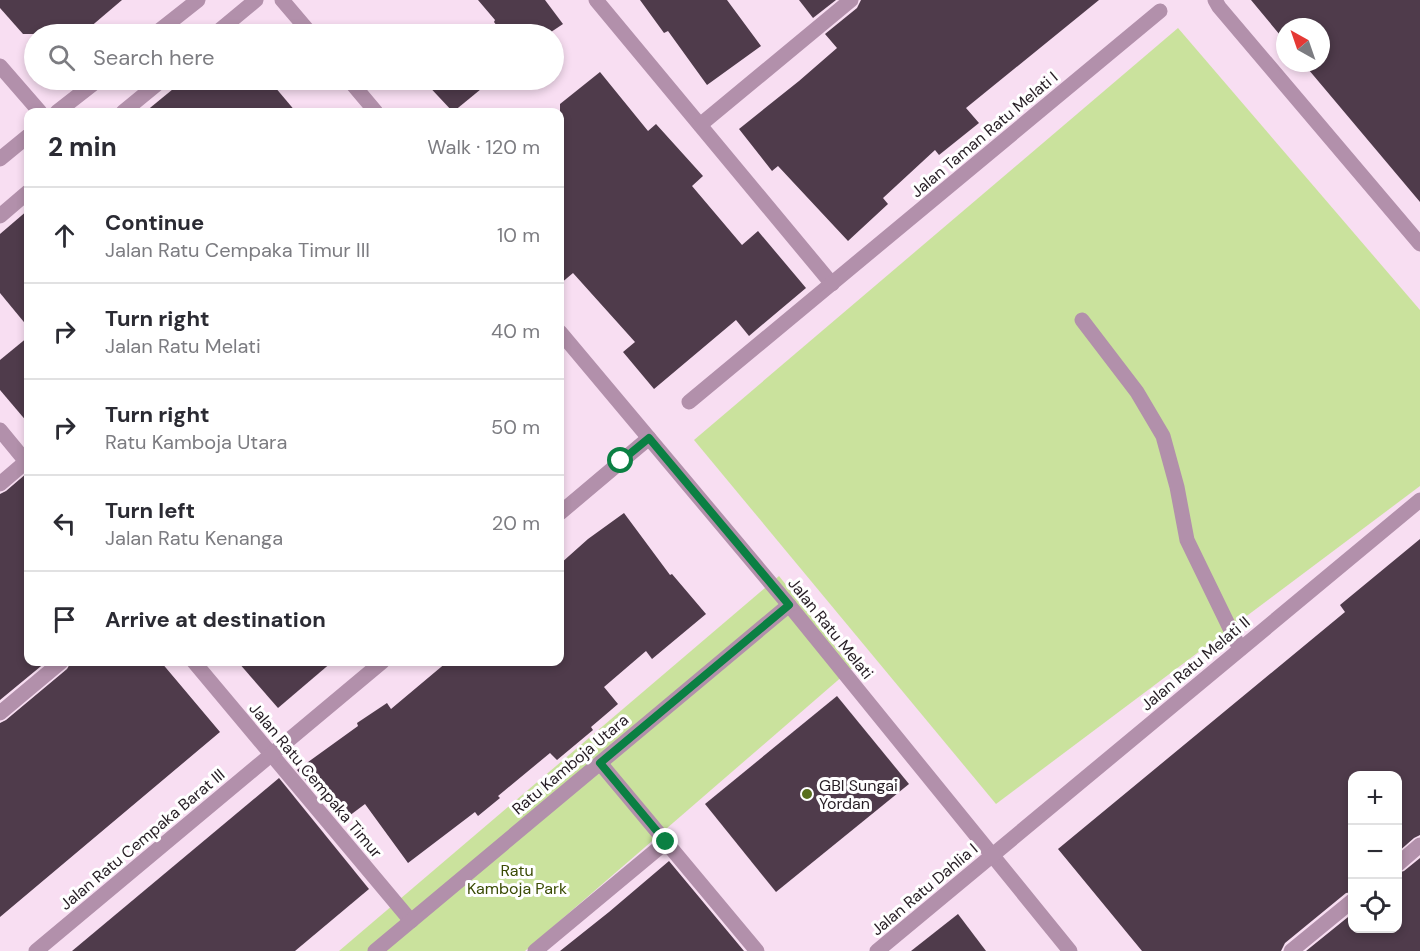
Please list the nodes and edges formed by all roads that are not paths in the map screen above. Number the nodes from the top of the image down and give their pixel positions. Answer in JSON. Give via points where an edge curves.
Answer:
{"nodes":[{"id":1,"x":198,"y":0,"type":"edge"},
{"id":2,"x":256,"y":0,"type":"edge"},
{"id":3,"x":282,"y":0,"type":"edge"},
{"id":4,"x":596,"y":0,"type":"edge"},
{"id":5,"x":851,"y":0,"type":"edge"},
{"id":6,"x":1215,"y":0,"type":"edge"},
{"id":7,"x":1160,"y":11,"type":"dead end"},
{"id":8,"x":168,"y":24,"type":"edge"},
{"id":9,"x":227,"y":24,"type":"edge"},
{"id":10,"x":302,"y":24,"type":"edge"},
{"id":11,"x":0,"y":66,"type":"edge"},
{"id":12,"x":85,"y":90,"type":"edge"},
{"id":13,"x":150,"y":90,"type":"edge"},
{"id":14,"x":357,"y":90,"type":"edge"},
{"id":15,"x":37,"y":108,"type":"edge"},
{"id":16,"x":62,"y":108,"type":"edge"},
{"id":17,"x":128,"y":108,"type":"edge"},
{"id":18,"x":373,"y":108,"type":"edge"},
{"id":19,"x":700,"y":125,"type":"junction"},
{"id":20,"x":24,"y":139,"type":"edge"},
{"id":21,"x":0,"y":159,"type":"edge"},
{"id":22,"x":24,"y":195,"type":"edge"},
{"id":23,"x":0,"y":216,"type":"edge"},
{"id":24,"x":1420,"y":244,"type":"edge"},
{"id":25,"x":832,"y":284,"type":"junction"},
{"id":26,"x":1082,"y":320,"type":"dead end"},
{"id":27,"x":564,"y":337,"type":"edge"},
{"id":28,"x":689,"y":402,"type":"dead end"},
{"id":29,"x":0,"y":430,"type":"edge"},
{"id":30,"x":649,"y":438,"type":"junction"},
{"id":31,"x":24,"y":457,"type":"edge"},
{"id":32,"x":24,"y":465,"type":"edge"},
{"id":33,"x":0,"y":484,"type":"edge"},
{"id":34,"x":1420,"y":500,"type":"edge"},
{"id":35,"x":564,"y":510,"type":"edge"},
{"id":36,"x":789,"y":605,"type":"junction"},
{"id":37,"x":1240,"y":649,"type":"junction"},
{"id":38,"x":57,"y":666,"type":"edge"},
{"id":39,"x":197,"y":666,"type":"edge"},
{"id":40,"x":377,"y":666,"type":"edge"},
{"id":41,"x":0,"y":713,"type":"edge"},
{"id":42,"x":271,"y":754,"type":"junction"},
{"id":43,"x":600,"y":763,"type":"junction"},
{"id":44,"x":666,"y":842,"type":"junction"},
{"id":45,"x":1420,"y":845,"type":"edge"},
{"id":46,"x":993,"y":854,"type":"junction"},
{"id":47,"x":1402,"y":861,"type":"edge"},
{"id":48,"x":1348,"y":905,"type":"edge"},
{"id":49,"x":411,"y":921,"type":"junction"},
{"id":50,"x":36,"y":951,"type":"edge"},
{"id":51,"x":375,"y":951,"type":"edge"},
{"id":52,"x":535,"y":951,"type":"edge"},
{"id":53,"x":757,"y":951,"type":"edge"},
{"id":54,"x":878,"y":951,"type":"edge"},
{"id":55,"x":1070,"y":951,"type":"edge"},
{"id":56,"x":1291,"y":951,"type":"edge"}],
"edges":[{"from":1,"to":8,"type":"street"},
{"from":2,"to":9,"type":"street"},
{"from":3,"to":10,"type":"street"},
{"from":4,"to":19,"type":"street"},
{"from":5,"to":19,"type":"street"},
{"from":6,"to":24,"type":"street"},
{"from":7,"to":25,"type":"street","name":"Jalan Taman Ratu Melati I"},
{"from":11,"to":15,"type":"street"},
{"from":12,"to":16,"type":"street"},
{"from":13,"to":17,"type":"street"},
{"from":14,"to":18,"type":"street"},
{"from":19,"to":25,"type":"street"},
{"from":20,"to":21,"type":"street"},
{"from":22,"to":23,"type":"street"},
{"from":25,"to":28,"type":"street","name":"Jalan Taman Ratu Melati I"},
{"from":26,"to":37,"type":"street","via":[[1137,392],[1163,436],[1187,540]]},
{"from":27,"to":30,"type":"street","name":"Jalan Ratu Melati"},
{"from":29,"to":31,"type":"street"},
{"from":30,"to":35,"type":"street"},
{"from":30,"to":36,"type":"street","name":"Jalan Ratu Melati"},
{"from":32,"to":33,"type":"street"},
{"from":34,"to":37,"type":"street","name":"Jalan Ratu Melati II"},
{"from":36,"to":43,"type":"street","name":"Ratu Kamboja Utara"},
{"from":36,"to":46,"type":"street","name":"Jalan Ratu Melati"},
{"from":37,"to":46,"type":"street","name":"Jalan Ratu Melati II"},
{"from":38,"to":41,"type":"street"},
{"from":39,"to":42,"type":"street","name":"Jalan Ratu Cempaka Timur"},
{"from":40,"to":42,"type":"street","name":"Jalan Ratu Cempaka Barat III"},
{"from":42,"to":49,"type":"street","name":"Jalan Ratu Cempaka Timur"},
{"from":42,"to":50,"type":"street","name":"Jalan Ratu Cempaka Barat III"},
{"from":43,"to":44,"type":"street"},
{"from":43,"to":49,"type":"street","name":"Ratu Kamboja Utara"},
{"from":44,"to":52,"type":"street"},
{"from":44,"to":53,"type":"street"},
{"from":45,"to":47,"type":"street"},
{"from":46,"to":54,"type":"street","name":"Jalan Ratu Dahlia I"},
{"from":46,"to":55,"type":"street","name":"Jalan Ratu Melati"},
{"from":48,"to":56,"type":"street"},
{"from":49,"to":51,"type":"street","name":"Ratu Kamboja Utara"}]}
